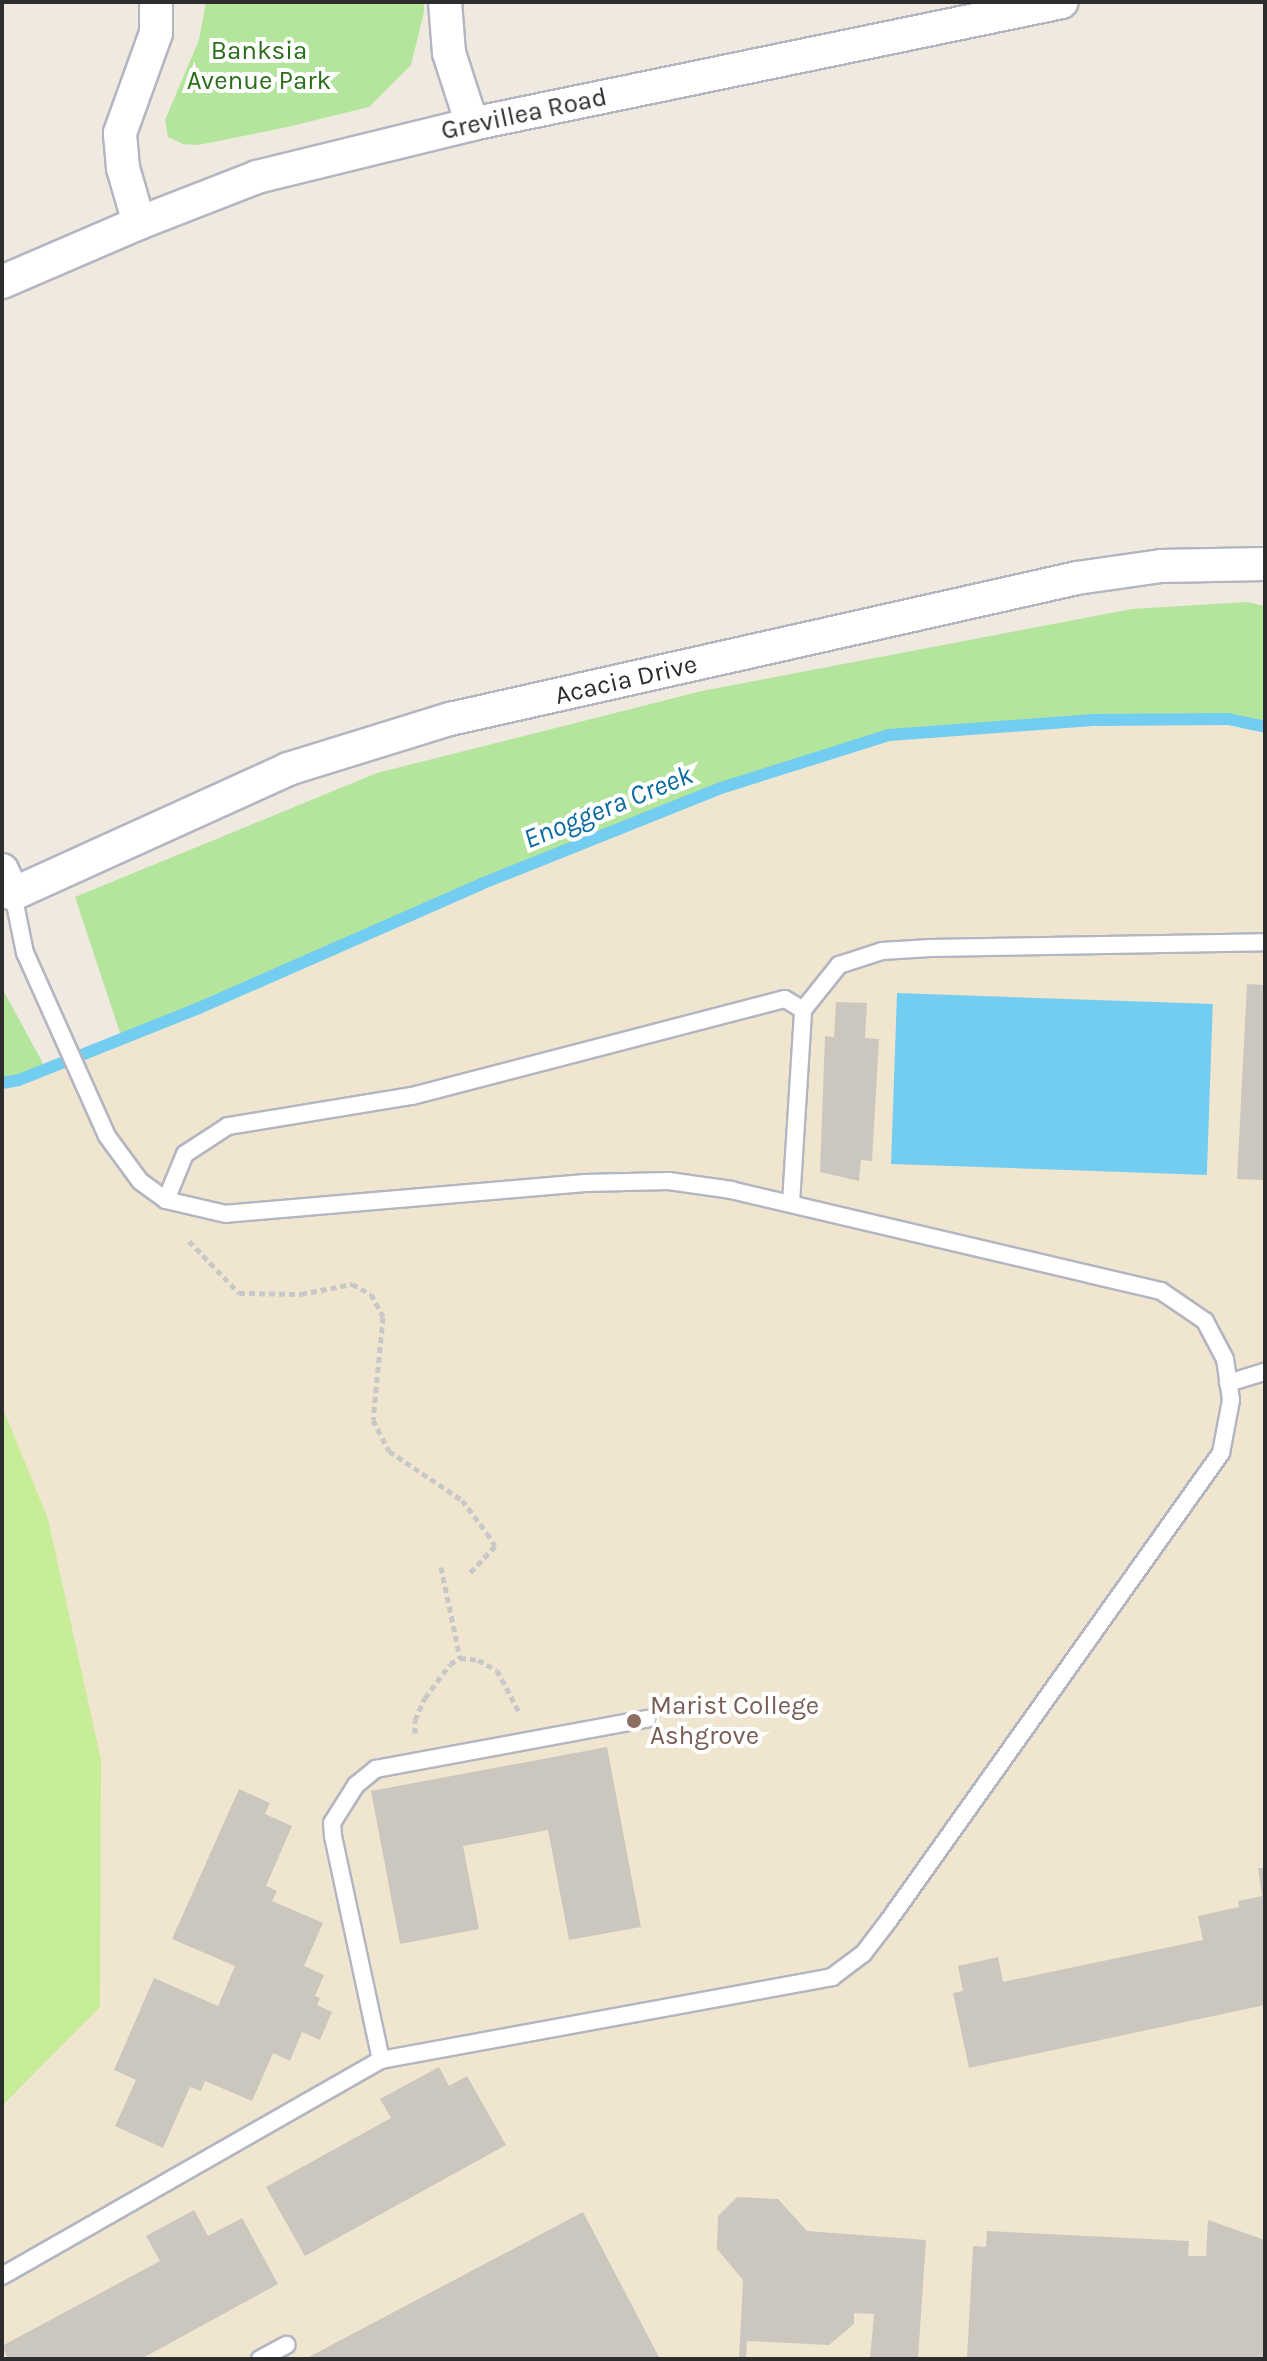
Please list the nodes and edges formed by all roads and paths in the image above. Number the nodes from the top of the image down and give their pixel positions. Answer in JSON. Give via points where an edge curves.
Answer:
{"nodes":[{"id":1,"x":156,"y":2,"type":"edge"},
{"id":2,"x":445,"y":2,"type":"edge"},
{"id":3,"x":1062,"y":2,"type":"edge"},
{"id":4,"x":472,"y":124,"type":"junction"},
{"id":5,"x":139,"y":223,"type":"junction"},
{"id":6,"x":2,"y":282,"type":"edge"},
{"id":7,"x":1265,"y":564,"type":"edge"},
{"id":8,"x":8,"y":882,"type":"edge"},
{"id":9,"x":1265,"y":942,"type":"edge"},
{"id":10,"x":803,"y":1010,"type":"junction"},
{"id":11,"x":166,"y":1200,"type":"junction"},
{"id":12,"x":791,"y":1203,"type":"junction"},
{"id":13,"x":189,"y":1241,"type":"dead end"},
{"id":14,"x":1265,"y":1372,"type":"edge"},
{"id":15,"x":1228,"y":1383,"type":"junction"},
{"id":16,"x":441,"y":1567,"type":"dead end"},
{"id":17,"x":470,"y":1573,"type":"dead end"},
{"id":18,"x":460,"y":1658,"type":"junction"},
{"id":19,"x":647,"y":1719,"type":"dead end"},
{"id":20,"x":525,"y":1742,"type":"junction"},
{"id":21,"x":418,"y":1761,"type":"junction"},
{"id":22,"x":381,"y":2060,"type":"junction"},
{"id":23,"x":2,"y":2276,"type":"edge"},
{"id":24,"x":286,"y":2345,"type":"dead end"},
{"id":25,"x":260,"y":2359,"type":"edge"}],
"edges":[{"from":1,"to":5,"type":"street","via":[[156,33],[120,133],[123,168]]},
{"from":2,"to":4,"type":"street","via":[[449,53]]},
{"from":3,"to":4,"type":"street","name":"Grevillea Road"},
{"from":4,"to":5,"type":"street","name":"Grevillea Road","via":[[257,177]]},
{"from":5,"to":6,"type":"street","name":"Grevillea Road"},
{"from":7,"to":8,"type":"street","name":"Acacia Drive","via":[[1161,566],[1077,578],[450,719],[288,769]]},
{"from":8,"to":11,"type":"lane","via":[[25,953],[107,1136],[140,1181]]},
{"from":9,"to":10,"type":"lane","via":[[882,951],[839,965]]},
{"from":10,"to":11,"type":"lane","via":[[785,999],[412,1096],[228,1126],[185,1154]]},
{"from":10,"to":12,"type":"lane"},
{"from":11,"to":12,"type":"lane","via":[[226,1214],[585,1183],[669,1181]]},
{"from":12,"to":15,"type":"lane","via":[[1161,1291],[1205,1321],[1225,1359]]},
{"from":13,"to":17,"type":"path","via":[[239,1293],[301,1294],[352,1284],[371,1294],[383,1317],[373,1420],[389,1451],[462,1500],[487,1533],[495,1546]]},
{"from":14,"to":15,"type":"lane"},
{"from":15,"to":22,"type":"lane","via":[[1231,1400],[1221,1453],[863,1954],[832,1977]]},
{"from":16,"to":18,"type":"path"},
{"from":18,"to":20,"type":"path","via":[[497,1670],[517,1705]]},
{"from":18,"to":21,"type":"path","via":[[441,1675],[415,1720]]},
{"from":19,"to":20,"type":"lane"},
{"from":20,"to":21,"type":"lane"},
{"from":21,"to":22,"type":"lane","via":[[376,1769],[356,1785],[332,1823]]},
{"from":22,"to":23,"type":"lane"},
{"from":24,"to":25,"type":"lane"}]}
